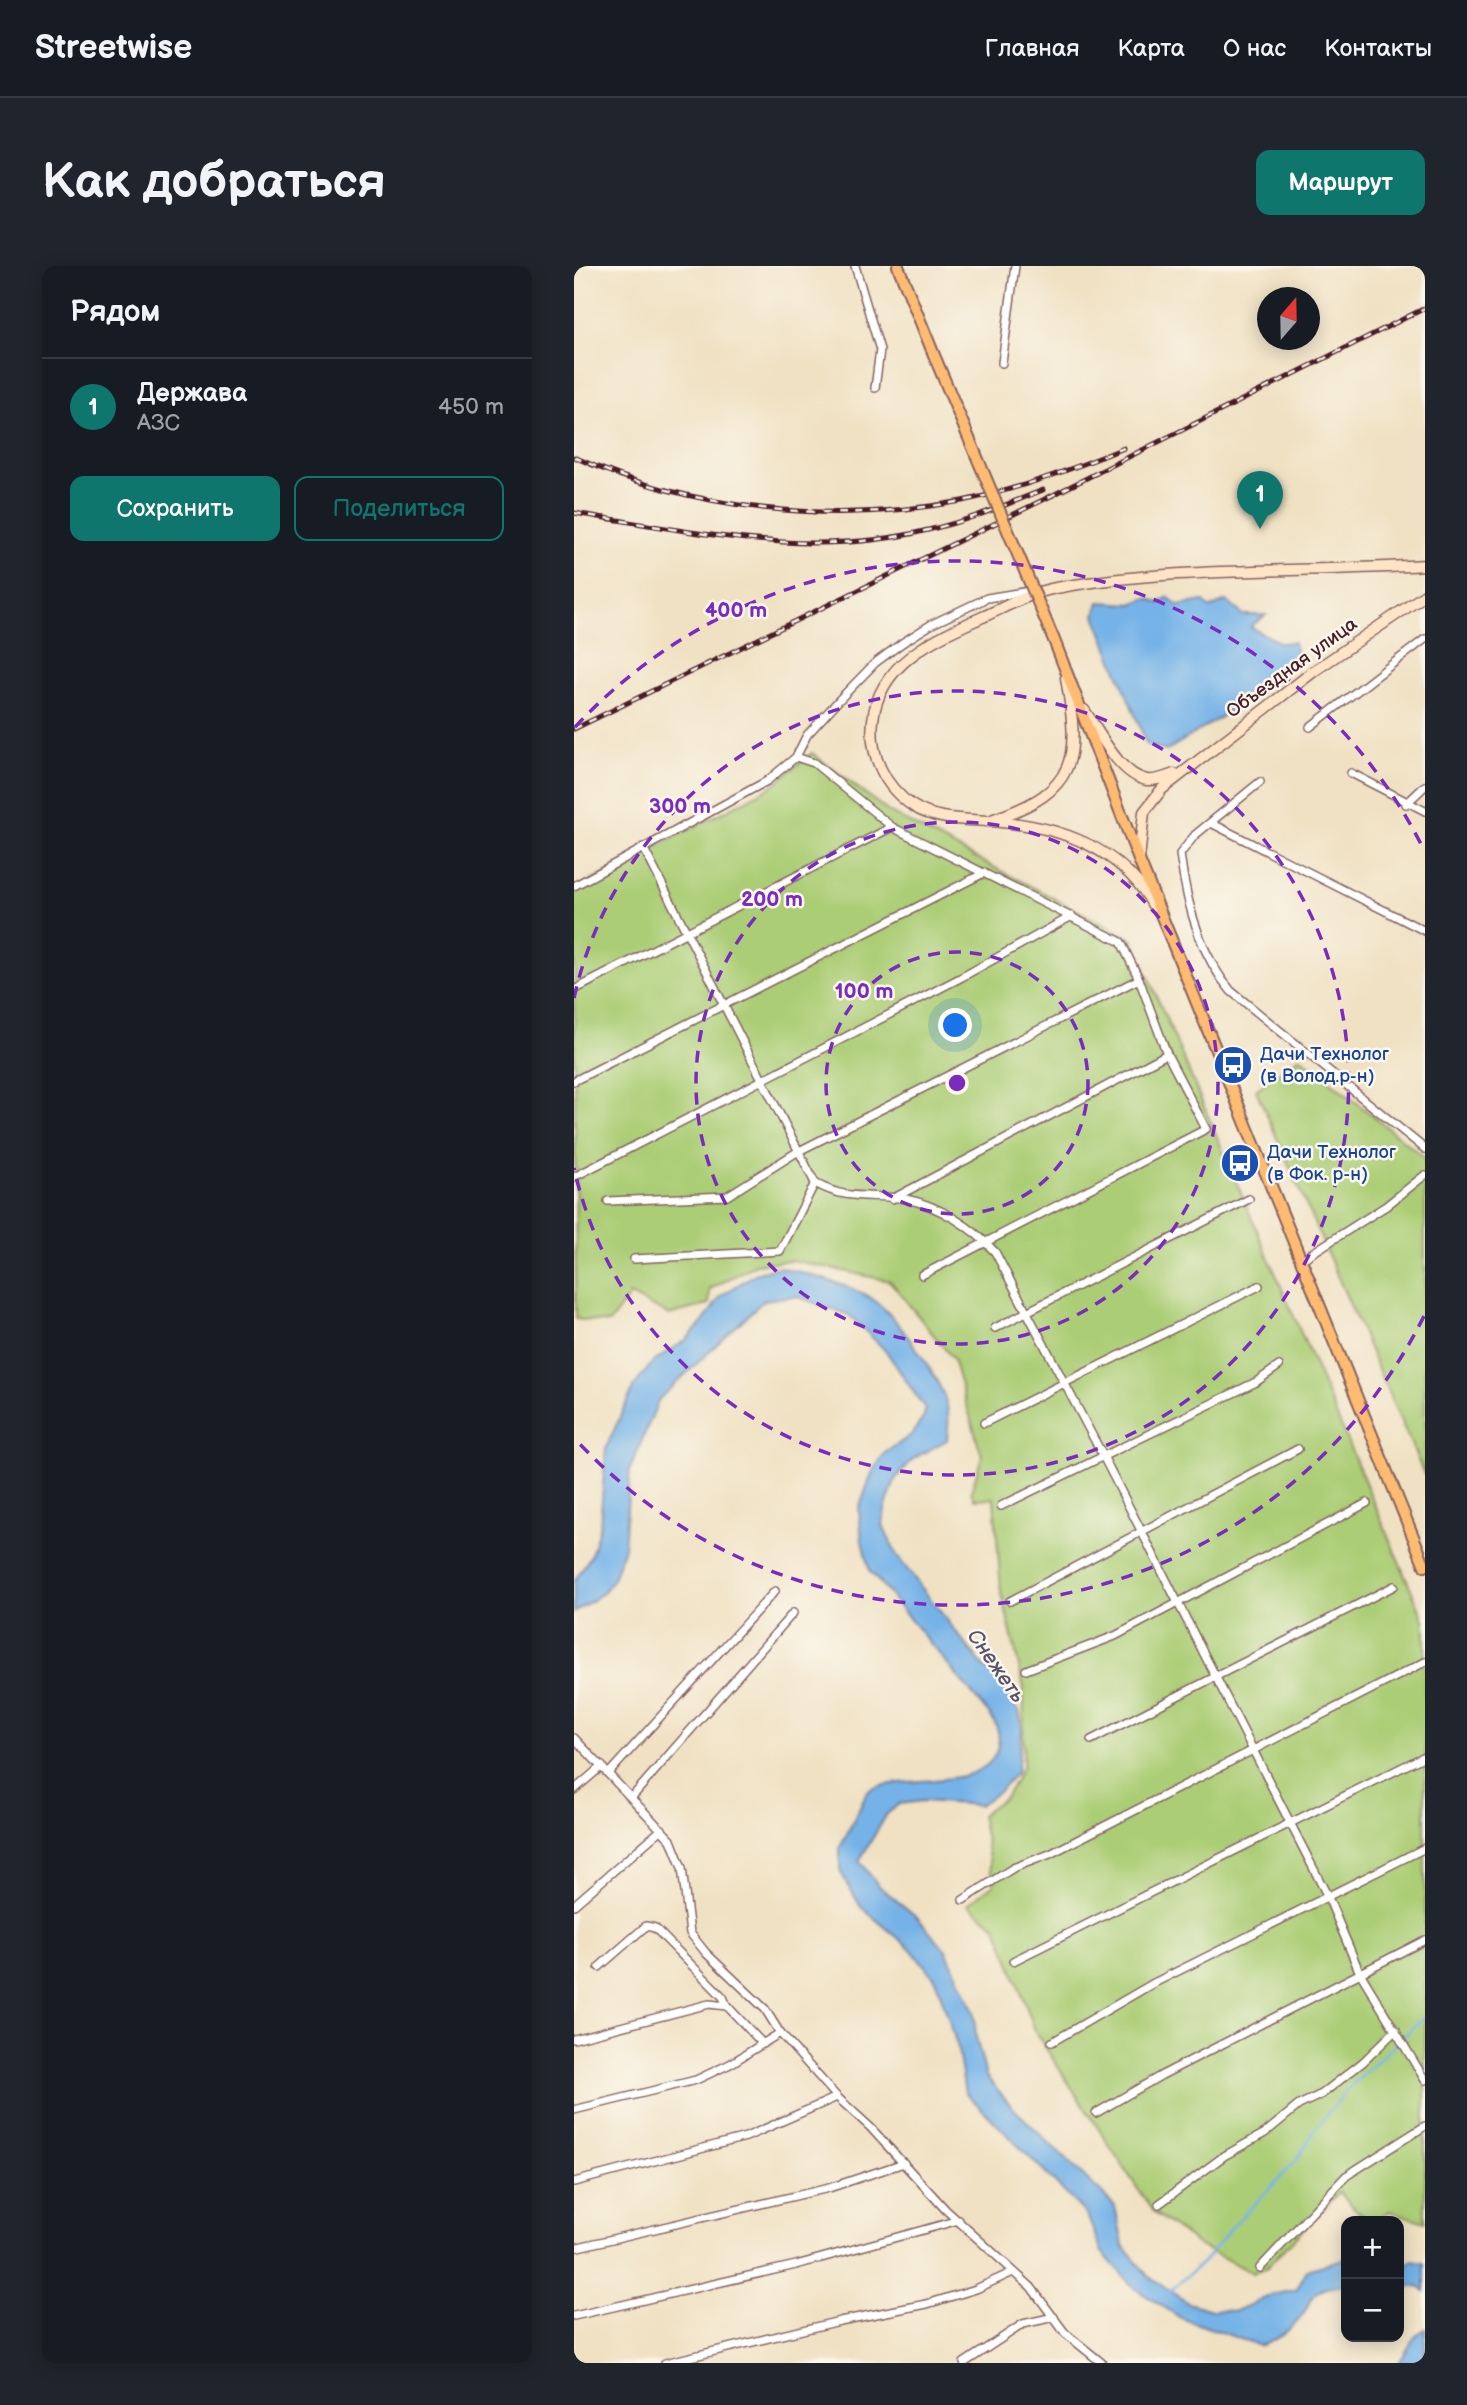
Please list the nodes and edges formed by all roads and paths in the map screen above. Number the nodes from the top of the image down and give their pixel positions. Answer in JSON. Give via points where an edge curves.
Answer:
{"nodes":[{"id":1,"x":855,"y":266,"type":"edge"},
{"id":2,"x":898,"y":266,"type":"edge"},
{"id":3,"x":1014,"y":266,"type":"edge"},
{"id":4,"x":1002,"y":363,"type":"dead end"},
{"id":5,"x":875,"y":388,"type":"dead end"},
{"id":6,"x":1425,"y":565,"type":"edge"},
{"id":7,"x":1054,"y":588,"type":"junction"},
{"id":8,"x":1425,"y":595,"type":"edge"},
{"id":9,"x":1425,"y":639,"type":"edge"},
{"id":10,"x":1062,"y":660,"type":"junction"},
{"id":11,"x":1079,"y":703,"type":"junction"},
{"id":12,"x":1310,"y":727,"type":"dead end"},
{"id":13,"x":796,"y":757,"type":"junction"},
{"id":14,"x":1181,"y":771,"type":"junction"},
{"id":15,"x":1351,"y":773,"type":"dead end"},
{"id":16,"x":1260,"y":782,"type":"dead end"},
{"id":17,"x":1425,"y":786,"type":"edge"},
{"id":18,"x":1406,"y":804,"type":"junction"},
{"id":19,"x":1425,"y":811,"type":"edge"},
{"id":20,"x":990,"y":821,"type":"junction"},
{"id":21,"x":1211,"y":824,"type":"junction"},
{"id":22,"x":892,"y":827,"type":"junction"},
{"id":23,"x":643,"y":847,"type":"junction"},
{"id":24,"x":1139,"y":860,"type":"junction"},
{"id":25,"x":984,"y":873,"type":"junction"},
{"id":26,"x":574,"y":886,"type":"edge"},
{"id":27,"x":1072,"y":916,"type":"junction"},
{"id":28,"x":685,"y":931,"type":"junction"},
{"id":29,"x":1425,"y":931,"type":"edge"},
{"id":30,"x":1168,"y":932,"type":"junction"},
{"id":31,"x":1139,"y":979,"type":"junction"},
{"id":32,"x":574,"y":990,"type":"edge"},
{"id":33,"x":724,"y":1007,"type":"junction"},
{"id":34,"x":1167,"y":1054,"type":"junction"},
{"id":35,"x":760,"y":1079,"type":"junction"},
{"id":36,"x":574,"y":1081,"type":"edge"},
{"id":37,"x":1425,"y":1149,"type":"edge"},
{"id":38,"x":797,"y":1152,"type":"junction"},
{"id":39,"x":1425,"y":1175,"type":"edge"},
{"id":40,"x":574,"y":1177,"type":"edge"},
{"id":41,"x":816,"y":1183,"type":"junction"},
{"id":42,"x":892,"y":1199,"type":"junction"},
{"id":43,"x":1249,"y":1199,"type":"dead end"},
{"id":44,"x":608,"y":1201,"type":"dead end"},
{"id":45,"x":984,"y":1240,"type":"junction"},
{"id":46,"x":634,"y":1259,"type":"dead end"},
{"id":47,"x":1300,"y":1260,"type":"junction"},
{"id":48,"x":922,"y":1275,"type":"dead end"},
{"id":49,"x":1259,"y":1286,"type":"dead end"},
{"id":50,"x":1026,"y":1310,"type":"junction"},
{"id":51,"x":995,"y":1328,"type":"dead end"},
{"id":52,"x":1279,"y":1366,"type":"dead end"},
{"id":53,"x":1065,"y":1383,"type":"junction"},
{"id":54,"x":984,"y":1423,"type":"dead end"},
{"id":55,"x":1298,"y":1449,"type":"dead end"},
{"id":56,"x":1103,"y":1456,"type":"junction"},
{"id":57,"x":1367,"y":1503,"type":"dead end"},
{"id":58,"x":1001,"y":1506,"type":"dead end"},
{"id":59,"x":1141,"y":1530,"type":"junction"},
{"id":60,"x":1425,"y":1566,"type":"edge"},
{"id":61,"x":1394,"y":1586,"type":"dead end"},
{"id":62,"x":775,"y":1591,"type":"dead end"},
{"id":63,"x":1010,"y":1601,"type":"dead end"},
{"id":64,"x":1178,"y":1604,"type":"junction"},
{"id":65,"x":793,"y":1613,"type":"dead end"},
{"id":66,"x":1425,"y":1662,"type":"edge"},
{"id":67,"x":1027,"y":1670,"type":"dead end"},
{"id":68,"x":1215,"y":1676,"type":"junction"},
{"id":69,"x":574,"y":1738,"type":"edge"},
{"id":70,"x":1091,"y":1740,"type":"dead end"},
{"id":71,"x":1253,"y":1750,"type":"junction"},
{"id":72,"x":1425,"y":1756,"type":"edge"},
{"id":73,"x":601,"y":1766,"type":"junction"},
{"id":74,"x":609,"y":1773,"type":"junction"},
{"id":75,"x":574,"y":1790,"type":"edge"},
{"id":76,"x":632,"y":1797,"type":"junction"},
{"id":77,"x":1291,"y":1825,"type":"junction"},
{"id":78,"x":662,"y":1829,"type":"junction"},
{"id":79,"x":1425,"y":1848,"type":"edge"},
{"id":80,"x":1328,"y":1897,"type":"junction"},
{"id":81,"x":963,"y":1900,"type":"dead end"},
{"id":82,"x":574,"y":1905,"type":"edge"},
{"id":83,"x":1425,"y":1940,"type":"edge"},
{"id":84,"x":1013,"y":1961,"type":"dead end"},
{"id":85,"x":599,"y":1967,"type":"dead end"},
{"id":86,"x":1359,"y":1971,"type":"junction"},
{"id":87,"x":727,"y":2006,"type":"junction"},
{"id":88,"x":1396,"y":2030,"type":"junction"},
{"id":89,"x":780,"y":2033,"type":"junction"},
{"id":90,"x":574,"y":2039,"type":"edge"},
{"id":91,"x":1052,"y":2042,"type":"dead end"},
{"id":92,"x":762,"y":2043,"type":"junction"},
{"id":93,"x":1425,"y":2080,"type":"edge"},
{"id":94,"x":837,"y":2097,"type":"junction"},
{"id":95,"x":574,"y":2110,"type":"edge"},
{"id":96,"x":1096,"y":2113,"type":"dead end"},
{"id":97,"x":1425,"y":2126,"type":"edge"},
{"id":98,"x":904,"y":2163,"type":"junction"},
{"id":99,"x":574,"y":2182,"type":"edge"},
{"id":100,"x":1159,"y":2204,"type":"dead end"},
{"id":101,"x":959,"y":2220,"type":"junction"},
{"id":102,"x":574,"y":2248,"type":"edge"},
{"id":103,"x":1260,"y":2269,"type":"dead end"},
{"id":104,"x":1013,"y":2272,"type":"junction"},
{"id":105,"x":574,"y":2316,"type":"edge"},
{"id":106,"x":1054,"y":2317,"type":"junction"},
{"id":107,"x":665,"y":2363,"type":"edge"},
{"id":108,"x":964,"y":2363,"type":"edge"},
{"id":109,"x":1102,"y":2363,"type":"edge"}],
"edges":[{"from":1,"to":5,"type":"street","via":[[880,350]]},
{"from":2,"to":10,"type":"main road","bridge":true},
{"from":3,"to":4,"type":"street"},
{"from":6,"to":7,"type":"street","via":[[1179,575]]},
{"from":7,"to":13,"type":"street","via":[[987,598],[902,643],[839,700],[807,735]]},
{"from":7,"to":20,"type":"street","via":[[999,609],[919,650],[886,681],[874,708],[876,760],[899,795],[932,815]]},
{"from":8,"to":14,"type":"street","name":"Объездная улица"},
{"from":9,"to":12,"type":"street"},
{"from":10,"to":11,"type":"main road"},
{"from":10,"to":20,"type":"street","via":[[1075,740],[1067,770],[1036,802]]},
{"from":11,"to":14,"type":"street","via":[[1136,776],[1159,779]]},
{"from":11,"to":24,"type":"main road"},
{"from":13,"to":22,"type":"street","via":[[814,763]]},
{"from":13,"to":23,"type":"street","via":[[767,781]]},
{"from":14,"to":24,"type":"street","via":[[1144,812]]},
{"from":15,"to":18,"type":"street"},
{"from":16,"to":21,"type":"street"},
{"from":17,"to":18,"type":"street"},
{"from":18,"to":19,"type":"street"},
{"from":20,"to":30,"type":"street","via":[[1045,828],[1087,842],[1133,876]]},
{"from":21,"to":29,"type":"street"},
{"from":21,"to":37,"type":"street","via":[[1180,854],[1185,890],[1214,971],[1231,991]]},
{"from":22,"to":25,"type":"street"},
{"from":22,"to":28,"type":"street"},
{"from":23,"to":26,"type":"street"},
{"from":23,"to":28,"type":"street"},
{"from":24,"to":30,"type":"main road"},
{"from":25,"to":27,"type":"street"},
{"from":25,"to":33,"type":"street","via":[[861,932]]},
{"from":27,"to":31,"type":"street","via":[[1121,942]]},
{"from":27,"to":35,"type":"street"},
{"from":28,"to":32,"type":"street"},
{"from":28,"to":33,"type":"street"},
{"from":30,"to":47,"type":"main road"},
{"from":31,"to":34,"type":"street"},
{"from":31,"to":38,"type":"street"},
{"from":33,"to":35,"type":"street"},
{"from":33,"to":36,"type":"street"},
{"from":34,"to":42,"type":"street"},
{"from":34,"to":45,"type":"street","via":[[1206,1129]]},
{"from":35,"to":38,"type":"street"},
{"from":35,"to":40,"type":"street"},
{"from":38,"to":41,"type":"street"},
{"from":38,"to":44,"type":"street","via":[[727,1196]]},
{"from":39,"to":47,"type":"street","via":[[1386,1206]]},
{"from":41,"to":42,"type":"street","via":[[831,1192]]},
{"from":41,"to":46,"type":"street","via":[[780,1251]]},
{"from":42,"to":45,"type":"street","via":[[906,1199],[944,1213]]},
{"from":43,"to":50,"type":"street"},
{"from":45,"to":48,"type":"street"},
{"from":45,"to":50,"type":"street"},
{"from":47,"to":60,"type":"main road"},
{"from":49,"to":53,"type":"street"},
{"from":50,"to":51,"type":"street"},
{"from":50,"to":53,"type":"street"},
{"from":52,"to":56,"type":"street","via":[[1256,1382]]},
{"from":53,"to":54,"type":"street"},
{"from":53,"to":56,"type":"street"},
{"from":55,"to":59,"type":"street"},
{"from":56,"to":58,"type":"street"},
{"from":56,"to":59,"type":"street"},
{"from":57,"to":64,"type":"street"},
{"from":59,"to":63,"type":"street"},
{"from":59,"to":64,"type":"street"},
{"from":61,"to":68,"type":"street"},
{"from":62,"to":74,"type":"street"},
{"from":64,"to":67,"type":"street","via":[[1115,1636]]},
{"from":64,"to":68,"type":"street"},
{"from":65,"to":76,"type":"street"},
{"from":66,"to":71,"type":"street"},
{"from":68,"to":70,"type":"street"},
{"from":68,"to":71,"type":"street"},
{"from":69,"to":73,"type":"street"},
{"from":71,"to":77,"type":"street"},
{"from":71,"to":81,"type":"street","via":[[1050,1854],[1013,1868]]},
{"from":72,"to":77,"type":"street"},
{"from":73,"to":74,"type":"street"},
{"from":73,"to":75,"type":"street"},
{"from":74,"to":76,"type":"street"},
{"from":76,"to":78,"type":"street"},
{"from":77,"to":80,"type":"street"},
{"from":77,"to":84,"type":"street"},
{"from":78,"to":82,"type":"street"},
{"from":78,"to":89,"type":"street","via":[[682,1868],[691,1933],[765,2009]]},
{"from":79,"to":80,"type":"street"},
{"from":80,"to":86,"type":"street"},
{"from":80,"to":91,"type":"street","via":[[1152,1984]]},
{"from":83,"to":86,"type":"street"},
{"from":85,"to":87,"type":"street","via":[[646,1926],[655,1928]]},
{"from":86,"to":88,"type":"street"},
{"from":86,"to":96,"type":"street"},
{"from":87,"to":90,"type":"street","via":[[709,2004]]},
{"from":87,"to":92,"type":"street"},
{"from":88,"to":93,"type":"street"},
{"from":88,"to":100,"type":"street","via":[[1322,2094],[1299,2105]]},
{"from":89,"to":92,"type":"street"},
{"from":89,"to":94,"type":"street"},
{"from":92,"to":95,"type":"street","via":[[695,2080]]},
{"from":94,"to":98,"type":"street"},
{"from":94,"to":99,"type":"street","via":[[746,2137]]},
{"from":97,"to":103,"type":"street","via":[[1346,2176]]},
{"from":98,"to":101,"type":"street"},
{"from":98,"to":102,"type":"street","via":[[829,2188]]},
{"from":101,"to":104,"type":"street"},
{"from":101,"to":105,"type":"street","via":[[796,2265]]},
{"from":104,"to":106,"type":"street"},
{"from":104,"to":107,"type":"street","via":[[927,2304]]},
{"from":106,"to":108,"type":"street","via":[[1023,2324]]},
{"from":106,"to":109,"type":"street","via":[[1065,2333]]}]}
